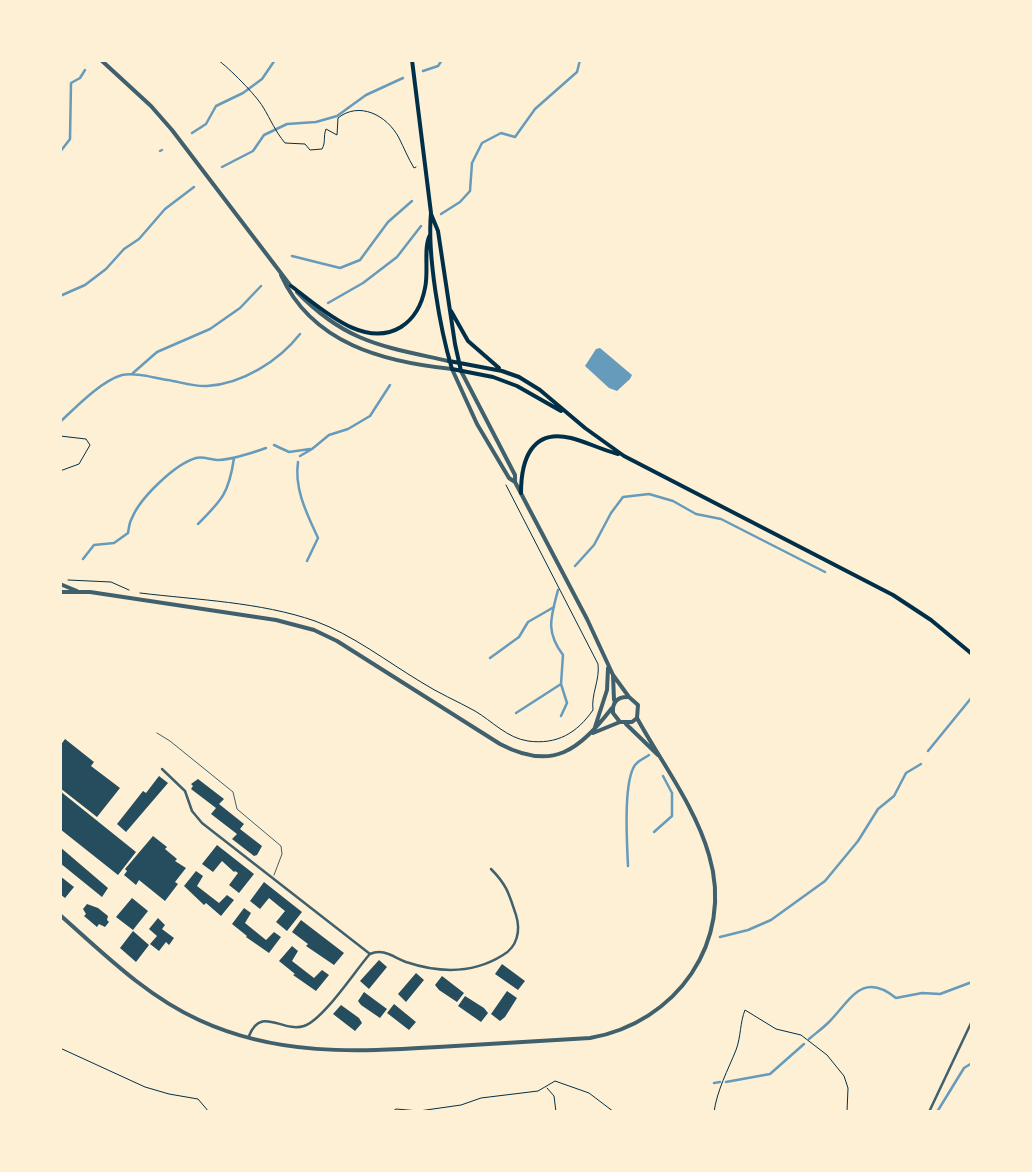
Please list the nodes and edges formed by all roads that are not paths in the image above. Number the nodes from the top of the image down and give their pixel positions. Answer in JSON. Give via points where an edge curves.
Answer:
{"nodes":[{"id":1,"x":101,"y":60,"type":"edge"},
{"id":2,"x":412,"y":60,"type":"edge"},
{"id":3,"x":431,"y":213,"type":"junction"},
{"id":4,"x":430,"y":235,"type":"junction"},
{"id":5,"x":281,"y":276,"type":"junction"},
{"id":6,"x":292,"y":286,"type":"junction"},
{"id":7,"x":449,"y":306,"type":"junction"},
{"id":8,"x":450,"y":361,"type":"junction"},
{"id":9,"x":458,"y":363,"type":"junction"},
{"id":10,"x":452,"y":370,"type":"junction"},
{"id":11,"x":461,"y":371,"type":"junction"},
{"id":12,"x":502,"y":371,"type":"junction"},
{"id":13,"x":566,"y":413,"type":"junction"},
{"id":14,"x":624,"y":456,"type":"junction"},
{"id":15,"x":515,"y":482,"type":"junction"},
{"id":16,"x":520,"y":493,"type":"junction"},
{"id":17,"x":62,"y":582,"type":"edge"},
{"id":18,"x":78,"y":591,"type":"junction"},
{"id":19,"x":60,"y":592,"type":"edge"},
{"id":20,"x":972,"y":654,"type":"edge"},
{"id":21,"x":608,"y":664,"type":"junction"},
{"id":22,"x":613,"y":675,"type":"junction"},
{"id":23,"x":628,"y":698,"type":"junction"},
{"id":24,"x":613,"y":706,"type":"junction"},
{"id":25,"x":637,"y":718,"type":"junction"},
{"id":26,"x":623,"y":723,"type":"junction"},
{"id":27,"x":157,"y":733,"type":"dead end"},
{"id":28,"x":593,"y":733,"type":"junction"},
{"id":29,"x":658,"y":755,"type":"junction"},
{"id":30,"x":162,"y":769,"type":"dead end"},
{"id":31,"x":491,"y":869,"type":"dead end"},
{"id":32,"x":272,"y":878,"type":"junction"},
{"id":33,"x":60,"y":914,"type":"edge"},
{"id":34,"x":370,"y":954,"type":"junction"},
{"id":35,"x":972,"y":1021,"type":"edge"},
{"id":36,"x":249,"y":1038,"type":"junction"},
{"id":37,"x":929,"y":1112,"type":"edge"}],
"edges":[{"from":1,"to":5,"type":"street","via":[[172,130]]},
{"from":2,"to":3,"type":"main road"},
{"from":3,"to":4,"type":"main road"},
{"from":3,"to":7,"type":"main road"},
{"from":4,"to":6,"type":"main road","via":[[422,302],[394,330],[350,326]]},
{"from":4,"to":8,"type":"main road"},
{"from":5,"to":6,"type":"street"},
{"from":5,"to":10,"type":"street","via":[[305,312],[341,341],[384,358]]},
{"from":6,"to":8,"type":"street","via":[[332,324],[360,339]]},
{"from":7,"to":9,"type":"main road"},
{"from":7,"to":12,"type":"main road","via":[[468,341]]},
{"from":8,"to":9,"type":"main road"},
{"from":8,"to":10,"type":"main road"},
{"from":9,"to":11,"type":"main road"},
{"from":9,"to":12,"type":"main road"},
{"from":10,"to":11,"type":"main road"},
{"from":10,"to":15,"type":"street"},
{"from":11,"to":13,"type":"main road","via":[[517,386]]},
{"from":11,"to":15,"type":"street"},
{"from":12,"to":13,"type":"main road"},
{"from":13,"to":14,"type":"main road"},
{"from":14,"to":16,"type":"main road","via":[[573,438],[545,438],[522,464]]},
{"from":14,"to":20,"type":"main road","via":[[882,588]]},
{"from":15,"to":16,"type":"street"},
{"from":16,"to":21,"type":"street"},
{"from":17,"to":18,"type":"street"},
{"from":18,"to":19,"type":"street"},
{"from":18,"to":28,"type":"street","via":[[314,630],[526,756],[560,754]]},
{"from":21,"to":22,"type":"street"},
{"from":21,"to":28,"type":"street"},
{"from":22,"to":23,"type":"street"},
{"from":22,"to":24,"type":"street"},
{"from":23,"to":24,"type":"street"},
{"from":23,"to":25,"type":"street","via":[[638,705]]},
{"from":24,"to":26,"type":"street"},
{"from":24,"to":28,"type":"street"},
{"from":25,"to":26,"type":"street"},
{"from":25,"to":29,"type":"street"},
{"from":26,"to":28,"type":"street"},
{"from":26,"to":29,"type":"street"},
{"from":27,"to":32,"type":"lane","via":[[232,792],[237,809],[281,846]]},
{"from":29,"to":36,"type":"street","via":[[704,839],[715,898],[711,931],[695,969],[649,1017],[590,1038],[376,1050],[318,1050]]},
{"from":30,"to":32,"type":"street","via":[[185,791],[202,822]]},
{"from":31,"to":34,"type":"street","via":[[506,884],[519,924],[508,952],[454,970]]},
{"from":32,"to":34,"type":"street"},
{"from":33,"to":36,"type":"street","via":[[162,998],[197,1020]]},
{"from":34,"to":36,"type":"street","via":[[313,1022],[292,1028],[261,1021]]},
{"from":35,"to":37,"type":"street"}]}
